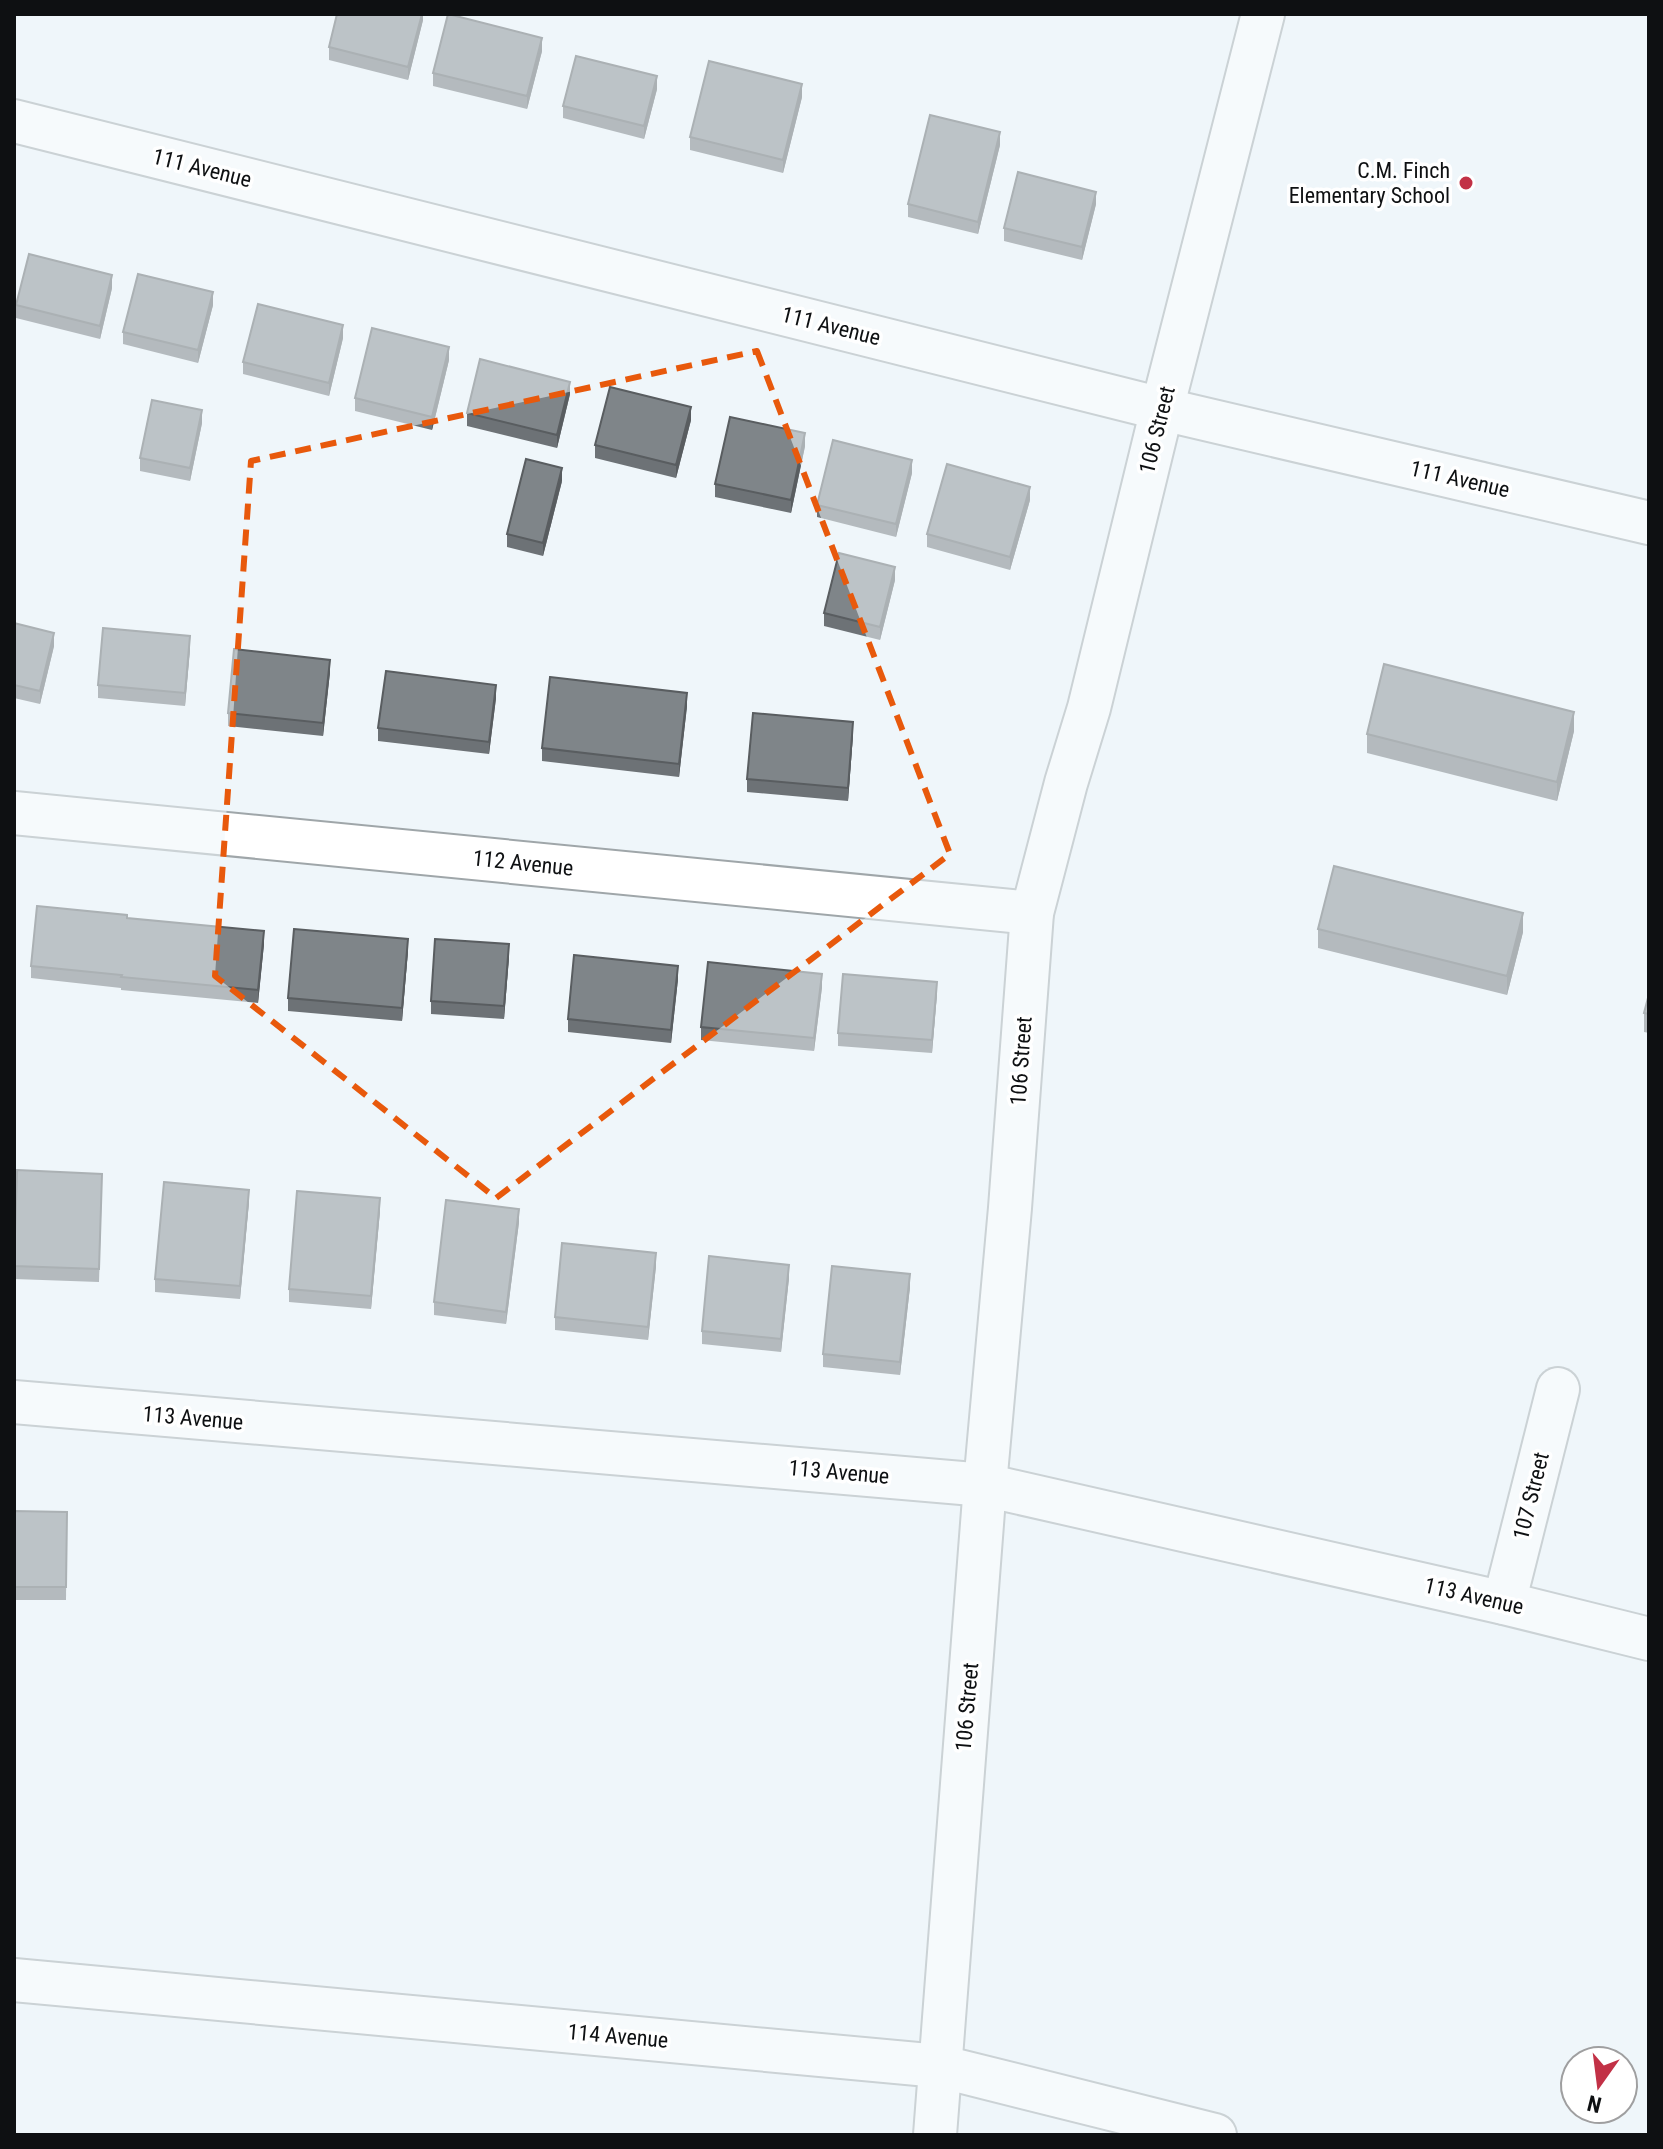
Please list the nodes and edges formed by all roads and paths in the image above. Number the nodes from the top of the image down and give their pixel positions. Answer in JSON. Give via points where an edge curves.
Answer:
{"nodes":[{"id":1,"x":1263,"y":14,"type":"edge"},
{"id":2,"x":14,"y":121,"type":"edge"},
{"id":3,"x":1162,"y":409,"type":"junction"},
{"id":4,"x":1649,"y":523,"type":"edge"},
{"id":5,"x":14,"y":813,"type":"edge"},
{"id":6,"x":1032,"y":913,"type":"junction"},
{"id":7,"x":1558,"y":1389,"type":"dead end"},
{"id":8,"x":14,"y":1402,"type":"edge"},
{"id":9,"x":985,"y":1485,"type":"junction"},
{"id":10,"x":1504,"y":1603,"type":"junction"},
{"id":11,"x":1649,"y":1639,"type":"edge"},
{"id":12,"x":14,"y":1980,"type":"edge"},
{"id":13,"x":939,"y":2066,"type":"junction"},
{"id":14,"x":935,"y":2135,"type":"edge"},
{"id":15,"x":1215,"y":2135,"type":"edge"}],
"edges":[{"from":1,"to":3,"type":"street","name":"106 Street"},
{"from":2,"to":3,"type":"street","name":"111 Avenue"},
{"from":3,"to":4,"type":"street","name":"111 Avenue"},
{"from":3,"to":6,"type":"street","name":"106 Street"},
{"from":5,"to":6,"type":"street","name":"112 Avenue"},
{"from":6,"to":9,"type":"street","name":"106 Street"},
{"from":7,"to":10,"type":"street","name":"107 Street"},
{"from":8,"to":9,"type":"street","name":"113 Avenue"},
{"from":9,"to":10,"type":"street","name":"113 Avenue"},
{"from":9,"to":13,"type":"street","name":"106 Street"},
{"from":10,"to":11,"type":"street","name":"113 Avenue"},
{"from":12,"to":13,"type":"street","name":"114 Avenue"},
{"from":13,"to":14,"type":"street","name":"106 Street"},
{"from":13,"to":15,"type":"street","name":"114 Avenue"}]}
